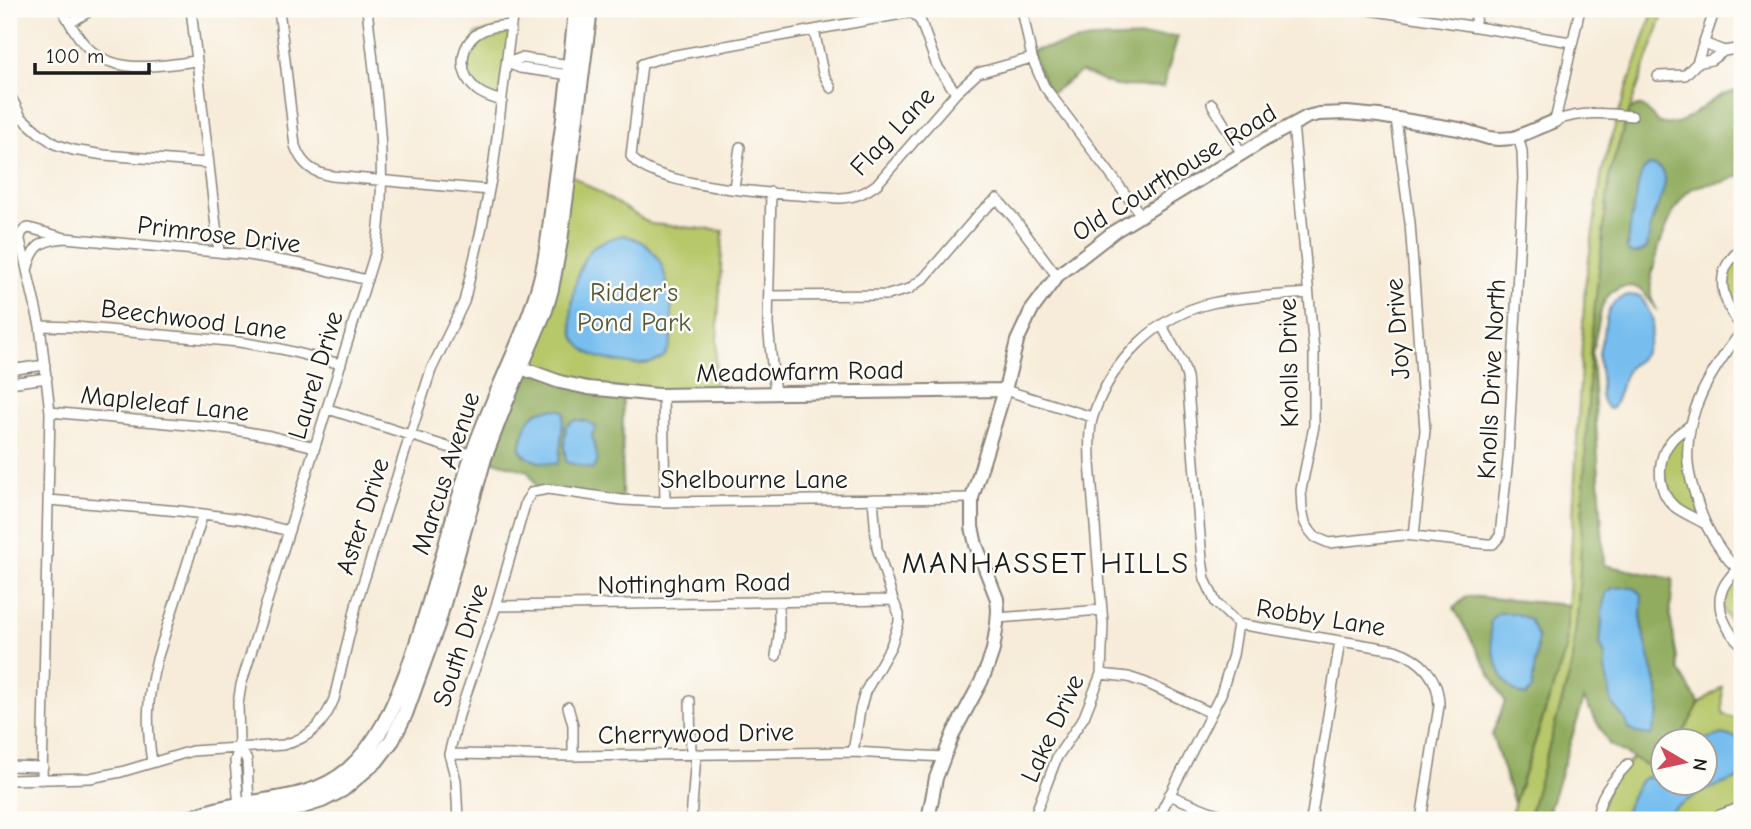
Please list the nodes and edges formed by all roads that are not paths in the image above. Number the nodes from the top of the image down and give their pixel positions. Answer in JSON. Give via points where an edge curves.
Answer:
{"nodes":[{"id":1,"x":62,"y":9,"type":"edge"},
{"id":2,"x":93,"y":9,"type":"edge"},
{"id":3,"x":191,"y":9,"type":"edge"},
{"id":4,"x":279,"y":9,"type":"edge"},
{"id":5,"x":367,"y":9,"type":"edge"},
{"id":6,"x":513,"y":9,"type":"edge"},
{"id":7,"x":578,"y":9,"type":"edge"},
{"id":8,"x":590,"y":9,"type":"edge"},
{"id":9,"x":1022,"y":9,"type":"edge"},
{"id":10,"x":1363,"y":9,"type":"edge"},
{"id":11,"x":1478,"y":9,"type":"edge"},
{"id":12,"x":1580,"y":9,"type":"edge"},
{"id":13,"x":1715,"y":9,"type":"edge"},
{"id":14,"x":914,"y":10,"type":"edge"},
{"id":15,"x":70,"y":23,"type":"junction"},
{"id":16,"x":511,"y":25,"type":"junction"},
{"id":17,"x":1474,"y":26,"type":"junction"},
{"id":18,"x":814,"y":30,"type":"junction"},
{"id":19,"x":1572,"y":42,"type":"junction"},
{"id":20,"x":1704,"y":43,"type":"junction"},
{"id":21,"x":1742,"y":48,"type":"edge"},
{"id":22,"x":1724,"y":51,"type":"junction"},
{"id":23,"x":1032,"y":58,"type":"junction"},
{"id":24,"x":197,"y":61,"type":"junction"},
{"id":25,"x":507,"y":63,"type":"junction"},
{"id":26,"x":1697,"y":63,"type":"junction"},
{"id":27,"x":574,"y":70,"type":"junction"},
{"id":28,"x":1658,"y":76,"type":"dead end"},
{"id":29,"x":831,"y":88,"type":"dead end"},
{"id":30,"x":9,"y":93,"type":"edge"},
{"id":31,"x":956,"y":93,"type":"junction"},
{"id":32,"x":502,"y":101,"type":"junction"},
{"id":33,"x":1212,"y":104,"type":"dead end"},
{"id":34,"x":1631,"y":116,"type":"dead end"},
{"id":35,"x":21,"y":117,"type":"junction"},
{"id":36,"x":1396,"y":119,"type":"junction"},
{"id":37,"x":1555,"y":121,"type":"junction"},
{"id":38,"x":9,"y":123,"type":"edge"},
{"id":39,"x":1293,"y":124,"type":"junction"},
{"id":40,"x":1518,"y":136,"type":"junction"},
{"id":41,"x":740,"y":147,"type":"dead end"},
{"id":42,"x":1242,"y":154,"type":"junction"},
{"id":43,"x":208,"y":163,"type":"junction"},
{"id":44,"x":382,"y":180,"type":"junction"},
{"id":45,"x":734,"y":188,"type":"junction"},
{"id":46,"x":489,"y":190,"type":"junction"},
{"id":47,"x":771,"y":192,"type":"junction"},
{"id":48,"x":1141,"y":215,"type":"junction"},
{"id":49,"x":65,"y":238,"type":"junction"},
{"id":50,"x":1742,"y":249,"type":"edge"},
{"id":51,"x":219,"y":252,"type":"junction"},
{"id":52,"x":27,"y":271,"type":"junction"},
{"id":53,"x":1057,"y":276,"type":"junction"},
{"id":54,"x":367,"y":280,"type":"junction"},
{"id":55,"x":1308,"y":293,"type":"junction"},
{"id":56,"x":769,"y":296,"type":"junction"},
{"id":57,"x":40,"y":326,"type":"junction"},
{"id":58,"x":1162,"y":326,"type":"junction"},
{"id":59,"x":1742,"y":330,"type":"edge"},
{"id":60,"x":341,"y":364,"type":"junction"},
{"id":61,"x":45,"y":365,"type":"junction"},
{"id":62,"x":515,"y":365,"type":"junction"},
{"id":63,"x":9,"y":370,"type":"edge"},
{"id":64,"x":47,"y":378,"type":"junction"},
{"id":65,"x":9,"y":383,"type":"edge"},
{"id":66,"x":1005,"y":390,"type":"junction"},
{"id":67,"x":775,"y":394,"type":"junction"},
{"id":68,"x":663,"y":395,"type":"junction"},
{"id":69,"x":328,"y":409,"type":"junction"},
{"id":70,"x":50,"y":412,"type":"junction"},
{"id":71,"x":1092,"y":417,"type":"junction"},
{"id":72,"x":1689,"y":426,"type":"junction"},
{"id":73,"x":410,"y":435,"type":"junction"},
{"id":74,"x":315,"y":447,"type":"junction"},
{"id":75,"x":478,"y":456,"type":"junction"},
{"id":76,"x":538,"y":490,"type":"joint"},
{"id":77,"x":972,"y":498,"type":"junction"},
{"id":78,"x":873,"y":499,"type":"junction"},
{"id":79,"x":49,"y":500,"type":"junction"},
{"id":80,"x":665,"y":502,"type":"junction"},
{"id":81,"x":203,"y":514,"type":"junction"},
{"id":82,"x":1705,"y":524,"type":"junction"},
{"id":83,"x":289,"y":531,"type":"junction"},
{"id":84,"x":1414,"y":536,"type":"junction"},
{"id":85,"x":1740,"y":571,"type":"edge"},
{"id":86,"x":893,"y":600,"type":"junction"},
{"id":87,"x":779,"y":603,"type":"junction"},
{"id":88,"x":496,"y":606,"type":"junction"},
{"id":89,"x":1101,"y":610,"type":"junction"},
{"id":90,"x":998,"y":618,"type":"junction"},
{"id":91,"x":1238,"y":624,"type":"junction"},
{"id":92,"x":1340,"y":641,"type":"junction"},
{"id":93,"x":1742,"y":645,"type":"edge"},
{"id":94,"x":776,"y":656,"type":"dead end"},
{"id":95,"x":1101,"y":674,"type":"junction"},
{"id":96,"x":690,"y":701,"type":"dead end"},
{"id":97,"x":568,"y":707,"type":"dead end"},
{"id":98,"x":1211,"y":713,"type":"junction"},
{"id":99,"x":239,"y":747,"type":"junction"},
{"id":100,"x":853,"y":752,"type":"junction"},
{"id":101,"x":449,"y":754,"type":"junction"},
{"id":102,"x":693,"y":754,"type":"junction"},
{"id":103,"x":573,"y":756,"type":"junction"},
{"id":104,"x":944,"y":757,"type":"junction"},
{"id":105,"x":152,"y":762,"type":"junction"},
{"id":106,"x":1628,"y":764,"type":"dead end"},
{"id":107,"x":9,"y":766,"type":"edge"},
{"id":108,"x":43,"y":767,"type":"junction"},
{"id":109,"x":9,"y":780,"type":"edge"},
{"id":110,"x":42,"y":780,"type":"junction"},
{"id":111,"x":1170,"y":795,"type":"junction"},
{"id":112,"x":1742,"y":807,"type":"edge"},
{"id":113,"x":244,"y":809,"type":"junction"},
{"id":114,"x":188,"y":820,"type":"edge"},
{"id":115,"x":228,"y":820,"type":"edge"},
{"id":116,"x":458,"y":820,"type":"edge"},
{"id":117,"x":691,"y":820,"type":"edge"},
{"id":118,"x":928,"y":820,"type":"edge"},
{"id":119,"x":1033,"y":820,"type":"edge"},
{"id":120,"x":1157,"y":820,"type":"edge"},
{"id":121,"x":1238,"y":820,"type":"edge"},
{"id":122,"x":1311,"y":820,"type":"edge"},
{"id":123,"x":1421,"y":820,"type":"edge"},
{"id":124,"x":1597,"y":820,"type":"edge"},
{"id":125,"x":1706,"y":820,"type":"edge"}],
"edges":[{"from":1,"to":15,"type":"street"},
{"from":2,"to":15,"type":"street"},
{"from":3,"to":24,"type":"street"},
{"from":4,"to":44,"type":"street","via":[[299,156],[320,174]]},
{"from":5,"to":44,"type":"street","name":"Laurel Drive"},
{"from":6,"to":16,"type":"street","name":"Aster Drive"},
{"from":7,"to":27,"type":"main road"},
{"from":8,"to":27,"type":"main road","name":"Marcus Avenue"},
{"from":9,"to":23,"type":"street"},
{"from":10,"to":17,"type":"street"},
{"from":11,"to":17,"type":"street"},
{"from":12,"to":19,"type":"street"},
{"from":13,"to":20,"type":"street"},
{"from":14,"to":18,"type":"street"},
{"from":14,"to":31,"type":"street","via":[[937,66]]},
{"from":15,"to":24,"type":"street","via":[[86,46],[121,66]]},
{"from":16,"to":25,"type":"street","name":"Aster Drive"},
{"from":16,"to":32,"type":"street","via":[[477,34],[463,58],[471,85]]},
{"from":17,"to":19,"type":"street"},
{"from":18,"to":29,"type":"street"},
{"from":18,"to":45,"type":"street","name":"Flag Lane","via":[[642,64],[631,151],[635,162],[684,181]]},
{"from":19,"to":37,"type":"street"},
{"from":20,"to":22,"type":"street"},
{"from":20,"to":26,"type":"street"},
{"from":21,"to":22,"type":"street"},
{"from":22,"to":26,"type":"street"},
{"from":23,"to":31,"type":"street","name":"Flag Lane","via":[[978,73]]},
{"from":23,"to":48,"type":"street","via":[[1044,86]]},
{"from":24,"to":43,"type":"street"},
{"from":25,"to":27,"type":"street","via":[[521,58]]},
{"from":25,"to":32,"type":"street","name":"Aster Drive"},
{"from":26,"to":28,"type":"street","via":[[1685,75]]},
{"from":27,"to":62,"type":"main road","name":"Marcus Avenue","via":[[556,268],[545,310]]},
{"from":30,"to":35,"type":"street"},
{"from":31,"to":47,"type":"street","name":"Flag Lane","via":[[866,193],[841,198]]},
{"from":32,"to":46,"type":"street","name":"Aster Drive"},
{"from":33,"to":42,"type":"street"},
{"from":34,"to":37,"type":"street","via":[[1594,113]]},
{"from":35,"to":38,"type":"street"},
{"from":35,"to":43,"type":"street","via":[[48,139],[73,150]]},
{"from":36,"to":39,"type":"street","name":"Old Courthouse Road","via":[[1319,114]]},
{"from":36,"to":40,"type":"street","name":"Old Courthouse Road","via":[[1489,138]]},
{"from":36,"to":84,"type":"street","name":"Joy Drive","via":[[1410,223],[1425,430]]},
{"from":37,"to":40,"type":"street"},
{"from":39,"to":42,"type":"street","name":"Old Courthouse Road"},
{"from":39,"to":55,"type":"street","name":"Knolls Drive"},
{"from":40,"to":84,"type":"street","name":"Knolls Drive North","via":[[1523,178],[1500,536],[1487,544]]},
{"from":41,"to":45,"type":"street"},
{"from":42,"to":48,"type":"street","name":"Old Courthouse Road"},
{"from":43,"to":51,"type":"street"},
{"from":44,"to":46,"type":"street"},
{"from":44,"to":54,"type":"street","name":"Laurel Drive","via":[[380,228]]},
{"from":45,"to":47,"type":"street","name":"Flag Lane"},
{"from":46,"to":73,"type":"street","name":"Aster Drive","via":[[464,302],[431,370]]},
{"from":47,"to":56,"type":"street"},
{"from":48,"to":53,"type":"street","name":"Old Courthouse Road"},
{"from":49,"to":51,"type":"street","name":"Primrose Drive"},
{"from":49,"to":52,"type":"street","name":"Primrose Drive","via":[[41,244]]},
{"from":49,"to":52,"type":"street","name":"Primrose Drive","via":[[26,228],[20,240]]},
{"from":50,"to":59,"type":"street","via":[[1728,263],[1722,283],[1726,303]]},
{"from":51,"to":54,"type":"street","name":"Primrose Drive"},
{"from":52,"to":57,"type":"street","name":"Primrose Drive"},
{"from":53,"to":56,"type":"street","via":[[997,199],[909,289],[888,295]]},
{"from":53,"to":66,"type":"street","name":"Old Courthouse Road","via":[[1026,318]]},
{"from":54,"to":60,"type":"street","name":"Laurel Drive"},
{"from":55,"to":58,"type":"street","name":"Lake Drive","via":[[1212,303]]},
{"from":55,"to":84,"type":"street","name":"Knolls Drive","via":[[1315,415],[1301,490],[1305,523],[1315,537],[1329,543]]},
{"from":56,"to":67,"type":"street"},
{"from":57,"to":60,"type":"street","name":"Beechwood Lane","via":[[239,342]]},
{"from":57,"to":61,"type":"street","name":"Primrose Drive"},
{"from":58,"to":71,"type":"street","name":"Lake Drive","via":[[1125,356]]},
{"from":58,"to":91,"type":"street","name":"Robby Lane","via":[[1187,377],[1205,579],[1216,603]]},
{"from":59,"to":72,"type":"street","via":[[1707,380]]},
{"from":60,"to":69,"type":"street","name":"Laurel Drive"},
{"from":61,"to":63,"type":"street"},
{"from":61,"to":64,"type":"street","name":"Primrose Drive"},
{"from":62,"to":68,"type":"street","name":"Meadowfarm Road","via":[[588,388]]},
{"from":62,"to":75,"type":"main road","name":"Marcus Avenue"},
{"from":64,"to":65,"type":"street"},
{"from":64,"to":70,"type":"street","name":"Primrose Drive"},
{"from":66,"to":67,"type":"street","name":"Meadowfarm Road"},
{"from":66,"to":71,"type":"street","name":"Meadowfarm Road"},
{"from":66,"to":77,"type":"street","name":"Old Courthouse Road"},
{"from":67,"to":68,"type":"street","name":"Meadowfarm Road"},
{"from":68,"to":80,"type":"street"},
{"from":69,"to":73,"type":"street"},
{"from":69,"to":74,"type":"street","name":"Laurel Drive"},
{"from":70,"to":74,"type":"street","name":"Mapleleaf Lane","via":[[230,429]]},
{"from":70,"to":79,"type":"street","name":"Primrose Drive"},
{"from":71,"to":89,"type":"street","name":"Lake Drive","via":[[1090,463]]},
{"from":72,"to":82,"type":"street","via":[[1688,465]]},
{"from":72,"to":82,"type":"street","via":[[1672,439],[1664,453],[1662,486],[1676,507]]},
{"from":73,"to":75,"type":"street"},
{"from":73,"to":99,"type":"street","name":"Aster Drive","via":[[357,602],[328,713],[314,730],[296,741]]},
{"from":74,"to":83,"type":"street","name":"Laurel Drive"},
{"from":75,"to":113,"type":"main road","name":"Marcus Avenue","via":[[422,632],[393,707],[372,743],[331,782]]},
{"from":76,"to":80,"type":"street","name":"Shelbourne Lane"},
{"from":76,"to":88,"type":"street","name":"South Drive","via":[[526,501]]},
{"from":77,"to":78,"type":"street","name":"Shelbourne Lane"},
{"from":77,"to":90,"type":"street","name":"Old Courthouse Road","via":[[972,527],[997,599]]},
{"from":78,"to":80,"type":"street","name":"Shelbourne Lane"},
{"from":78,"to":86,"type":"street","via":[[877,548]]},
{"from":79,"to":81,"type":"street"},
{"from":79,"to":108,"type":"street","name":"Primrose Drive"},
{"from":81,"to":83,"type":"street"},
{"from":81,"to":105,"type":"street","via":[[151,683],[147,730]]},
{"from":82,"to":85,"type":"street"},
{"from":83,"to":99,"type":"street","name":"Laurel Drive","via":[[241,685]]},
{"from":85,"to":93,"type":"street","via":[[1724,585],[1720,603],[1727,626]]},
{"from":86,"to":87,"type":"street","name":"Nottingham Road"},
{"from":86,"to":100,"type":"street","via":[[899,614],[897,632],[865,692]]},
{"from":87,"to":88,"type":"street","name":"Nottingham Road"},
{"from":87,"to":94,"type":"street"},
{"from":88,"to":101,"type":"street","name":"South Drive"},
{"from":89,"to":90,"type":"street"},
{"from":89,"to":95,"type":"street","name":"Lake Drive"},
{"from":90,"to":104,"type":"street","name":"Old Courthouse Road","via":[[988,665]]},
{"from":91,"to":92,"type":"street","name":"Robby Lane"},
{"from":91,"to":98,"type":"street","via":[[1228,672]]},
{"from":92,"to":122,"type":"street"},
{"from":92,"to":123,"type":"street","name":"Robby Lane","via":[[1408,654],[1435,682],[1439,706]]},
{"from":95,"to":98,"type":"street","via":[[1146,683]]},
{"from":95,"to":119,"type":"street","name":"Lake Drive","via":[[1084,716],[1057,757]]},
{"from":96,"to":102,"type":"street"},
{"from":97,"to":103,"type":"street"},
{"from":98,"to":111,"type":"street"},
{"from":99,"to":105,"type":"street","name":"Aster Drive","via":[[191,751]]},
{"from":99,"to":113,"type":"street","name":"Laurel Drive","via":[[247,760]]},
{"from":100,"to":102,"type":"street","name":"Cherrywood Drive"},
{"from":100,"to":104,"type":"street","name":"Cherrywood Drive"},
{"from":101,"to":103,"type":"street","name":"Cherrywood Drive"},
{"from":101,"to":116,"type":"street","name":"South Drive"},
{"from":102,"to":103,"type":"street","name":"Cherrywood Drive"},
{"from":102,"to":117,"type":"street"},
{"from":104,"to":118,"type":"street","name":"Old Courthouse Road"},
{"from":105,"to":110,"type":"street","name":"Aster Drive","via":[[90,778]]},
{"from":106,"to":124,"type":"street","via":[[1610,783]]},
{"from":107,"to":108,"type":"street"},
{"from":108,"to":110,"type":"street","name":"Primrose Drive"},
{"from":109,"to":110,"type":"street","name":"Aster Drive"},
{"from":111,"to":120,"type":"street"},
{"from":111,"to":121,"type":"street"},
{"from":112,"to":125,"type":"street"},
{"from":113,"to":114,"type":"main road","name":"Marcus Avenue","via":[[210,812]]},
{"from":113,"to":115,"type":"main road","name":"Marcus Avenue"}]}
